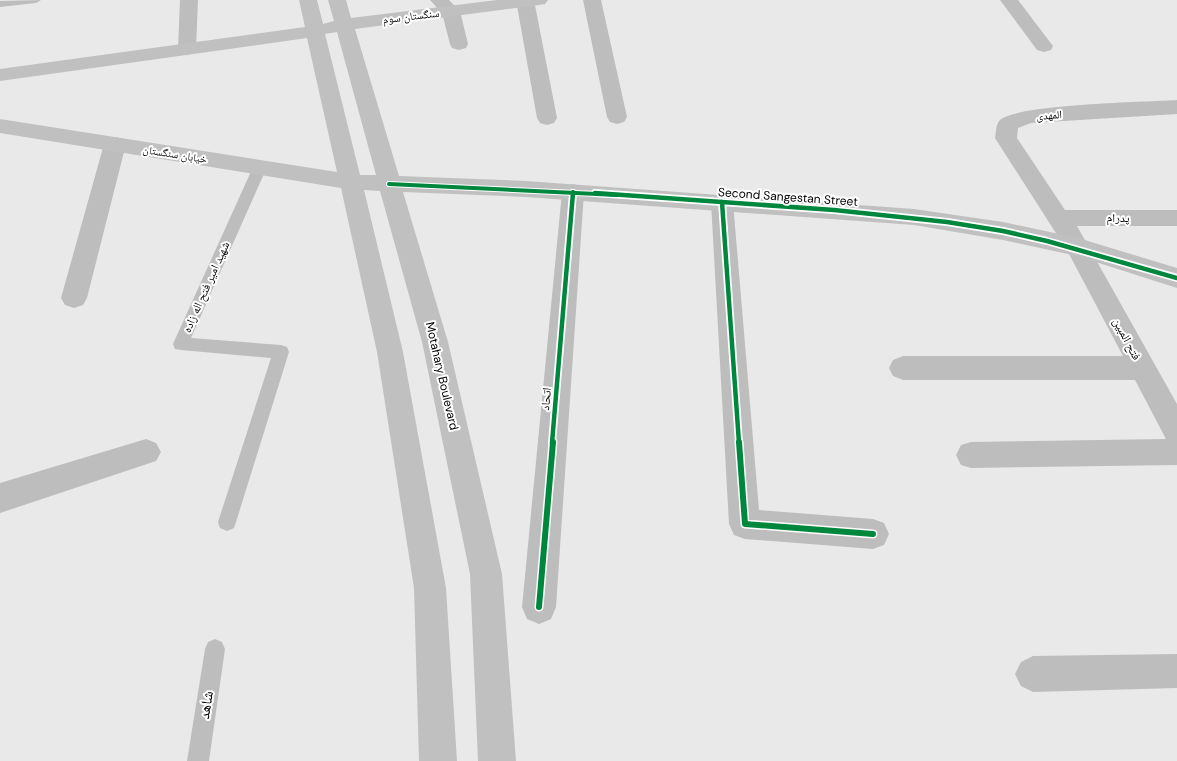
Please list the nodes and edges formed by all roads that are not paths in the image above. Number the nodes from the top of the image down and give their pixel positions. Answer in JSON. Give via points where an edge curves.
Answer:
{"nodes":[{"id":1,"x":36,"y":0,"type":"edge"},
{"id":2,"x":189,"y":0,"type":"edge"},
{"id":3,"x":308,"y":0,"type":"edge"},
{"id":4,"x":592,"y":0,"type":"edge"},
{"id":5,"x":1009,"y":0,"type":"edge"},
{"id":6,"x":530,"y":1,"type":"edge"},
{"id":7,"x":0,"y":4,"type":"edge"},
{"id":8,"x":445,"y":6,"type":"edge"},
{"id":9,"x":340,"y":13,"type":"edge"},
{"id":10,"x":315,"y":31,"type":"junction"},
{"id":11,"x":459,"y":44,"type":"dead end"},
{"id":12,"x":1044,"y":46,"type":"dead end"},
{"id":13,"x":186,"y":49,"type":"junction"},
{"id":14,"x":0,"y":75,"type":"edge"},
{"id":15,"x":1177,"y":106,"type":"edge"},
{"id":16,"x":617,"y":116,"type":"dead end"},
{"id":17,"x":547,"y":118,"type":"dead end"},
{"id":18,"x":0,"y":126,"type":"edge"},
{"id":19,"x":115,"y":144,"type":"junction"},
{"id":20,"x":260,"y":167,"type":"junction"},
{"id":21,"x":350,"y":182,"type":"junction"},
{"id":22,"x":390,"y":184,"type":"junction"},
{"id":23,"x":572,"y":192,"type":"junction"},
{"id":24,"x":722,"y":202,"type":"junction"},
{"id":25,"x":1059,"y":218,"type":"junction"},
{"id":26,"x":1177,"y":218,"type":"edge"},
{"id":27,"x":1078,"y":247,"type":"junction"},
{"id":28,"x":1177,"y":278,"type":"edge"},
{"id":29,"x":74,"y":298,"type":"dead end"},
{"id":30,"x":903,"y":368,"type":"dead end"},
{"id":31,"x":1143,"y":368,"type":"junction"},
{"id":32,"x":1177,"y":431,"type":"edge"},
{"id":33,"x":146,"y":452,"type":"dead end"},
{"id":34,"x":1177,"y":452,"type":"edge"},
{"id":35,"x":971,"y":455,"type":"dead end"},
{"id":36,"x":0,"y":498,"type":"edge"},
{"id":37,"x":226,"y":522,"type":"dead end"},
{"id":38,"x":873,"y":534,"type":"dead end"},
{"id":39,"x":539,"y":607,"type":"dead end"},
{"id":40,"x":215,"y":649,"type":"dead end"},
{"id":41,"x":1177,"y":671,"type":"edge"},
{"id":42,"x":1034,"y":674,"type":"dead end"},
{"id":43,"x":198,"y":761,"type":"edge"},
{"id":44,"x":438,"y":761,"type":"edge"},
{"id":45,"x":496,"y":761,"type":"edge"}],
"edges":[{"from":1,"to":7,"type":"lane"},
{"from":2,"to":13,"type":"street"},
{"from":3,"to":10,"type":"main road"},
{"from":4,"to":16,"type":"street"},
{"from":5,"to":12,"type":"street"},
{"from":6,"to":8,"type":"main road","name":"سنگستان سوم"},
{"from":6,"to":17,"type":"street"},
{"from":8,"to":9,"type":"main road","name":"سنگستان سوم"},
{"from":8,"to":11,"type":"street"},
{"from":9,"to":10,"type":"main road","name":"سنگستان سوم"},
{"from":9,"to":22,"type":"main road","name":"Motahary Boulevard"},
{"from":10,"to":13,"type":"main road"},
{"from":10,"to":21,"type":"main road"},
{"from":13,"to":14,"type":"main road"},
{"from":15,"to":25,"type":"street","name":"المهدی","via":[[1028,116],[1008,124],[1006,138]]},
{"from":18,"to":19,"type":"main road","name":"خیابان سنگستان"},
{"from":19,"to":20,"type":"main road","name":"خیابان سنگستان"},
{"from":19,"to":29,"type":"street"},
{"from":20,"to":21,"type":"main road","name":"خیابان سنگستان"},
{"from":20,"to":37,"type":"lane","name":"شهید امیر فتح اله زاده","via":[[181,344],[281,352]]},
{"from":21,"to":22,"type":"main road","name":"خیابان سنگستان"},
{"from":21,"to":44,"type":"main road","via":[[390,352],[430,588]]},
{"from":22,"to":23,"type":"main road","name":"Second Sangestan Street"},
{"from":22,"to":45,"type":"main road","name":"Motahary Boulevard","via":[[435,342],[486,574]]},
{"from":23,"to":24,"type":"main road","name":"Second Sangestan Street"},
{"from":23,"to":39,"type":"street","name":"اتحاد"},
{"from":24,"to":27,"type":"main road","name":"Second Sangestan Street","via":[[914,217]]},
{"from":24,"to":38,"type":"street","via":[[745,524]]},
{"from":25,"to":26,"type":"street","name":"پدرام"},
{"from":25,"to":27,"type":"street","name":"المهدی"},
{"from":27,"to":28,"type":"main road","name":"Second Sangestan Street"},
{"from":27,"to":31,"type":"street","name":"فتح المبین"},
{"from":30,"to":31,"type":"street"},
{"from":31,"to":32,"type":"street","name":"فتح المبین"},
{"from":33,"to":36,"type":"street"},
{"from":34,"to":35,"type":"street"},
{"from":40,"to":43,"type":"lane","name":"شاهد"},
{"from":41,"to":42,"type":"street"}]}
